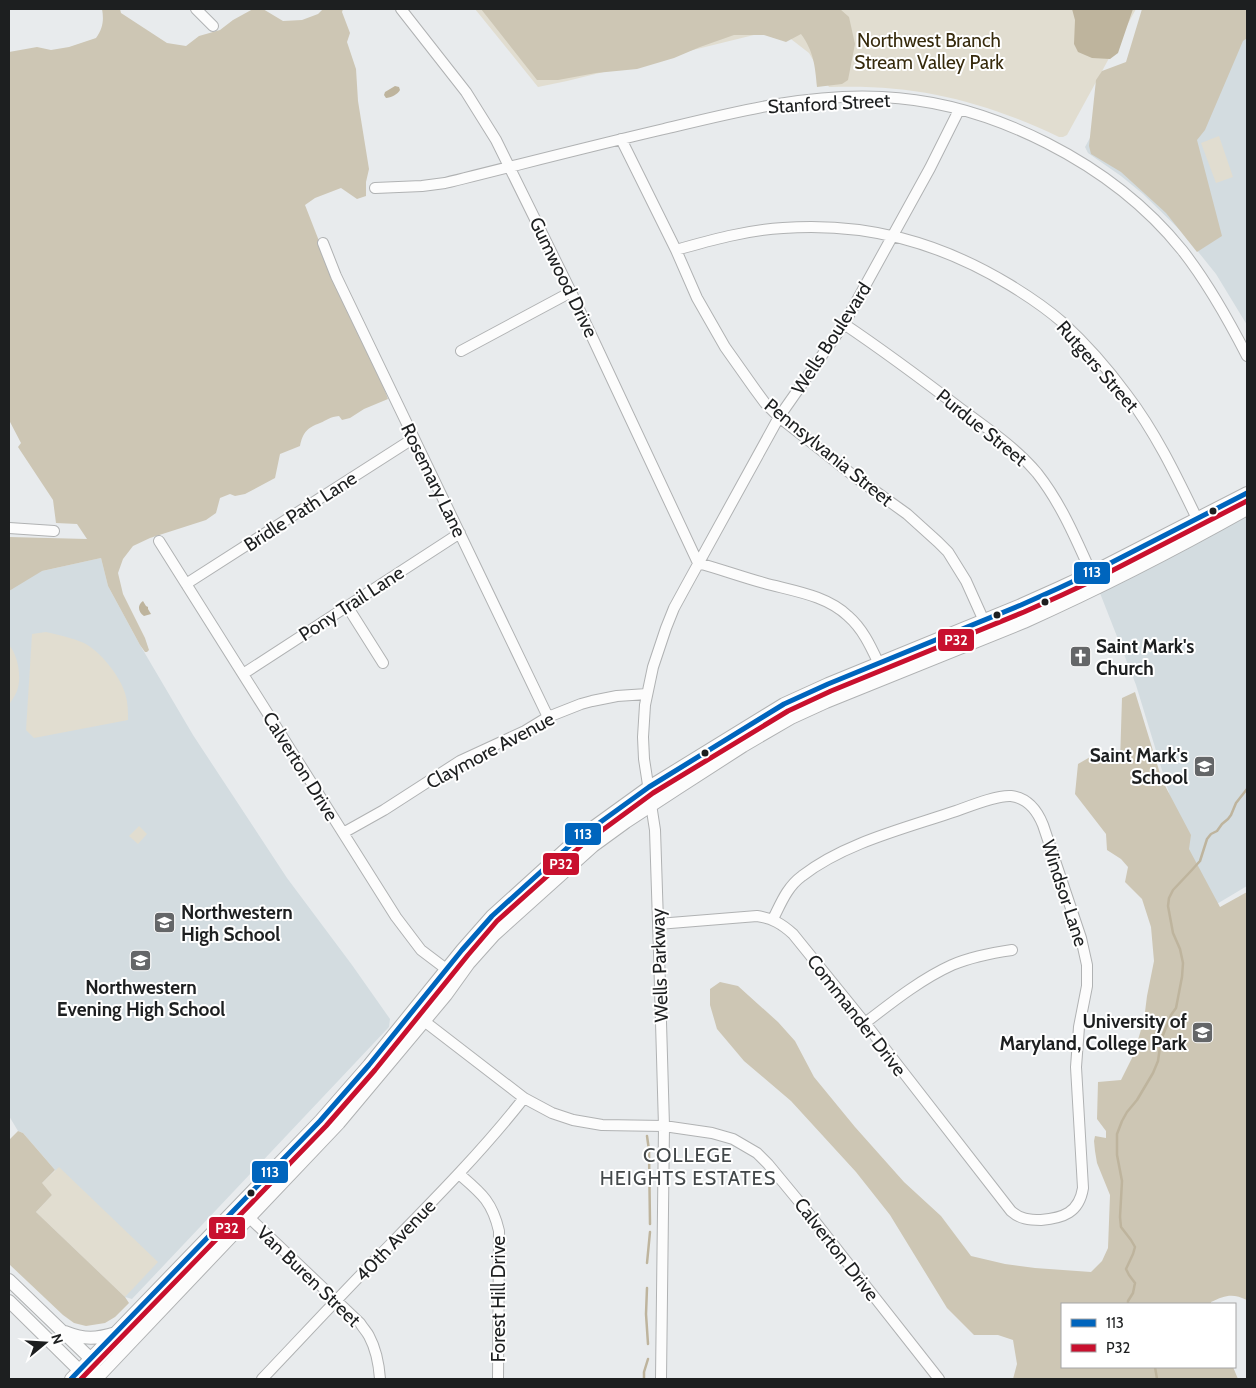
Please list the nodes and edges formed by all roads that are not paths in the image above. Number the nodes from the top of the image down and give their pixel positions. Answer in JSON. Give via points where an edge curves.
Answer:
{"nodes":[{"id":1,"x":196,"y":9,"type":"edge"},
{"id":2,"x":401,"y":9,"type":"edge"},
{"id":3,"x":214,"y":26,"type":"dead end"},
{"id":4,"x":959,"y":110,"type":"junction"},
{"id":5,"x":621,"y":139,"type":"junction"},
{"id":6,"x":510,"y":166,"type":"junction"},
{"id":7,"x":375,"y":188,"type":"dead end"},
{"id":8,"x":893,"y":236,"type":"junction"},
{"id":9,"x":323,"y":243,"type":"dead end"},
{"id":10,"x":676,"y":250,"type":"junction"},
{"id":11,"x":571,"y":292,"type":"junction"},
{"id":12,"x":844,"y":324,"type":"junction"},
{"id":13,"x":461,"y":351,"type":"dead end"},
{"id":14,"x":1247,"y":356,"type":"edge"},
{"id":15,"x":779,"y":417,"type":"junction"},
{"id":16,"x":414,"y":438,"type":"junction"},
{"id":17,"x":1247,"y":493,"type":"edge"},
{"id":18,"x":1247,"y":509,"type":"edge"},
{"id":19,"x":1197,"y":519,"type":"junction"},
{"id":20,"x":9,"y":528,"type":"edge"},
{"id":21,"x":54,"y":531,"type":"dead end"},
{"id":22,"x":460,"y":533,"type":"junction"},
{"id":23,"x":1204,"y":533,"type":"junction"},
{"id":24,"x":159,"y":541,"type":"dead end"},
{"id":25,"x":698,"y":563,"type":"junction"},
{"id":26,"x":1091,"y":573,"type":"junction"},
{"id":27,"x":186,"y":584,"type":"junction"},
{"id":28,"x":1098,"y":588,"type":"junction"},
{"id":29,"x":347,"y":606,"type":"junction"},
{"id":30,"x":984,"y":621,"type":"junction"},
{"id":31,"x":383,"y":663,"type":"dead end"},
{"id":32,"x":879,"y":664,"type":"junction"},
{"id":33,"x":243,"y":674,"type":"junction"},
{"id":34,"x":647,"y":694,"type":"junction"},
{"id":35,"x":548,"y":717,"type":"junction"},
{"id":36,"x":649,"y":787,"type":"junction"},
{"id":37,"x":652,"y":806,"type":"junction"},
{"id":38,"x":343,"y":833,"type":"junction"},
{"id":39,"x":773,"y":919,"type":"junction"},
{"id":40,"x":658,"y":924,"type":"junction"},
{"id":41,"x":1012,"y":950,"type":"dead end"},
{"id":42,"x":446,"y":969,"type":"junction"},
{"id":43,"x":458,"y":978,"type":"junction"},
{"id":44,"x":424,"y":1021,"type":"junction"},
{"id":45,"x":865,"y":1023,"type":"junction"},
{"id":46,"x":524,"y":1098,"type":"junction"},
{"id":47,"x":664,"y":1126,"type":"junction"},
{"id":48,"x":459,"y":1174,"type":"junction"},
{"id":49,"x":238,"y":1207,"type":"junction"},
{"id":50,"x":1008,"y":1208,"type":"joint"},
{"id":51,"x":249,"y":1217,"type":"junction"},
{"id":52,"x":9,"y":1280,"type":"edge"},
{"id":53,"x":336,"y":1300,"type":"junction"},
{"id":54,"x":9,"y":1301,"type":"edge"},
{"id":55,"x":60,"y":1330,"type":"junction"},
{"id":56,"x":116,"y":1334,"type":"junction"},
{"id":57,"x":91,"y":1359,"type":"junction"},
{"id":58,"x":75,"y":1375,"type":"edge"},
{"id":59,"x":99,"y":1378,"type":"edge"},
{"id":60,"x":934,"y":1378,"type":"edge"},
{"id":61,"x":262,"y":1379,"type":"edge"},
{"id":62,"x":380,"y":1379,"type":"edge"},
{"id":63,"x":498,"y":1379,"type":"edge"},
{"id":64,"x":661,"y":1379,"type":"edge"}],
"edges":[{"from":1,"to":3,"type":"street"},
{"from":2,"to":6,"type":"street","name":"Gumwood Drive","via":[[466,92]]},
{"from":4,"to":5,"type":"street","name":"Stanford Street","via":[[900,98],[823,99],[742,110]]},
{"from":4,"to":8,"type":"street","name":"Wells Boulevard"},
{"from":4,"to":14,"type":"street","name":"Stanford Street","via":[[1009,126],[1052,145],[1092,170],[1140,207],[1193,264]]},
{"from":5,"to":6,"type":"street","name":"Stanford Street"},
{"from":5,"to":10,"type":"street","name":"Pennsylvania Street"},
{"from":6,"to":7,"type":"street","name":"Stanford Street","via":[[432,185]]},
{"from":6,"to":11,"type":"street","name":"Gumwood Drive"},
{"from":8,"to":10,"type":"street","name":"Rutgers Street","via":[[838,227],[782,228]]},
{"from":8,"to":12,"type":"street","name":"Wells Boulevard"},
{"from":8,"to":19,"type":"street","name":"Rutgers Street","via":[[938,249],[992,274],[1061,321],[1114,378],[1141,415]]},
{"from":9,"to":16,"type":"street","name":"Rosemary Lane"},
{"from":10,"to":15,"type":"street","name":"Pennsylvania Street","via":[[697,298],[725,347],[765,403]]},
{"from":11,"to":13,"type":"street"},
{"from":11,"to":25,"type":"street","name":"Gumwood Drive"},
{"from":12,"to":15,"type":"street","name":"Wells Boulevard"},
{"from":12,"to":26,"type":"street","name":"Purdue Street","via":[[990,430],[1026,461],[1059,506]]},
{"from":15,"to":25,"type":"street","name":"Wells Boulevard"},
{"from":15,"to":30,"type":"street","name":"Pennsylvania Street","via":[[929,533],[948,552],[962,574]]},
{"from":16,"to":22,"type":"street","name":"Rosemary Lane"},
{"from":16,"to":27,"type":"street","name":"Bridle Path Lane"},
{"from":17,"to":19,"type":"main road"},
{"from":18,"to":23,"type":"main road"},
{"from":19,"to":23,"type":"street","name":"Rutgers Street"},
{"from":19,"to":26,"type":"main road"},
{"from":20,"to":21,"type":"street"},
{"from":22,"to":29,"type":"street","name":"Pony Trail Lane"},
{"from":22,"to":35,"type":"street","name":"Rosemary Lane"},
{"from":23,"to":28,"type":"main road"},
{"from":24,"to":27,"type":"street","name":"Calverton Drive"},
{"from":25,"to":32,"type":"street","via":[[832,604],[856,624]]},
{"from":25,"to":34,"type":"street","name":"Wells Parkway","via":[[666,628]]},
{"from":26,"to":28,"type":"street","name":"Purdue Street"},
{"from":26,"to":30,"type":"main road"},
{"from":27,"to":33,"type":"street","name":"Calverton Drive"},
{"from":28,"to":37,"type":"main road","via":[[791,718]]},
{"from":29,"to":31,"type":"street"},
{"from":29,"to":33,"type":"street","name":"Pony Trail Lane"},
{"from":30,"to":32,"type":"main road"},
{"from":32,"to":36,"type":"main road","via":[[773,710]]},
{"from":33,"to":38,"type":"street","name":"Calverton Drive"},
{"from":34,"to":35,"type":"street","name":"Claymore Avenue","via":[[592,701]]},
{"from":34,"to":36,"type":"street","name":"Wells Parkway","via":[[643,737]]},
{"from":35,"to":38,"type":"street","name":"Claymore Avenue","via":[[460,761]]},
{"from":36,"to":37,"type":"street","name":"Wells Parkway"},
{"from":36,"to":42,"type":"main road","via":[[592,827],[549,864],[492,916]]},
{"from":37,"to":40,"type":"street","name":"Wells Parkway"},
{"from":37,"to":43,"type":"main road","via":[[593,846],[494,935]]},
{"from":38,"to":42,"type":"street","name":"Calverton Drive","via":[[414,942]]},
{"from":39,"to":40,"type":"street","name":"Commander Drive","via":[[748,916]]},
{"from":39,"to":45,"type":"street","name":"Commander Drive","via":[[793,934]]},
{"from":39,"to":50,"type":"street","name":"Windsor Lane","via":[[784,895],[802,876],[861,844],[1003,796],[1022,799],[1036,810],[1081,938],[1087,965],[1076,1067],[1083,1188],[1073,1210],[1055,1218],[1028,1219]]},
{"from":40,"to":47,"type":"street","name":"Wells Parkway"},
{"from":41,"to":45,"type":"street","via":[[979,956],[951,966]]},
{"from":42,"to":43,"type":"street","name":"Calverton Drive"},
{"from":42,"to":49,"type":"main road","via":[[350,1088]]},
{"from":43,"to":44,"type":"main road"},
{"from":44,"to":46,"type":"street","name":"Calverton Drive"},
{"from":44,"to":51,"type":"main road","via":[[339,1124]]},
{"from":45,"to":50,"type":"street","name":"Commander Drive"},
{"from":46,"to":47,"type":"street","name":"Calverton Drive","via":[[552,1113],[580,1122]]},
{"from":46,"to":48,"type":"street","name":"40th Avenue"},
{"from":47,"to":60,"type":"street","name":"Calverton Drive","via":[[723,1136],[757,1153],[806,1210]]},
{"from":47,"to":64,"type":"street","name":"Wells Parkway"},
{"from":48,"to":53,"type":"street","name":"40th Avenue"},
{"from":48,"to":63,"type":"street","name":"Forest Hill Drive","via":[[486,1198],[499,1231]]},
{"from":49,"to":51,"type":"street","name":"Van Buren Street"},
{"from":49,"to":56,"type":"main road"},
{"from":51,"to":53,"type":"street","name":"Van Buren Street"},
{"from":51,"to":59,"type":"main road"},
{"from":52,"to":55,"type":"main road"},
{"from":53,"to":61,"type":"street","name":"40th Avenue"},
{"from":53,"to":62,"type":"street","name":"Van Buren Street","via":[[369,1336]]},
{"from":54,"to":58,"type":"main road"},
{"from":55,"to":56,"type":"main road","via":[[76,1337],[90,1338]]},
{"from":55,"to":57,"type":"main road"},
{"from":56,"to":57,"type":"main road"},
{"from":57,"to":58,"type":"main road"},
{"from":57,"to":59,"type":"main road"},
{"from":58,"to":59,"type":"main road"}]}
